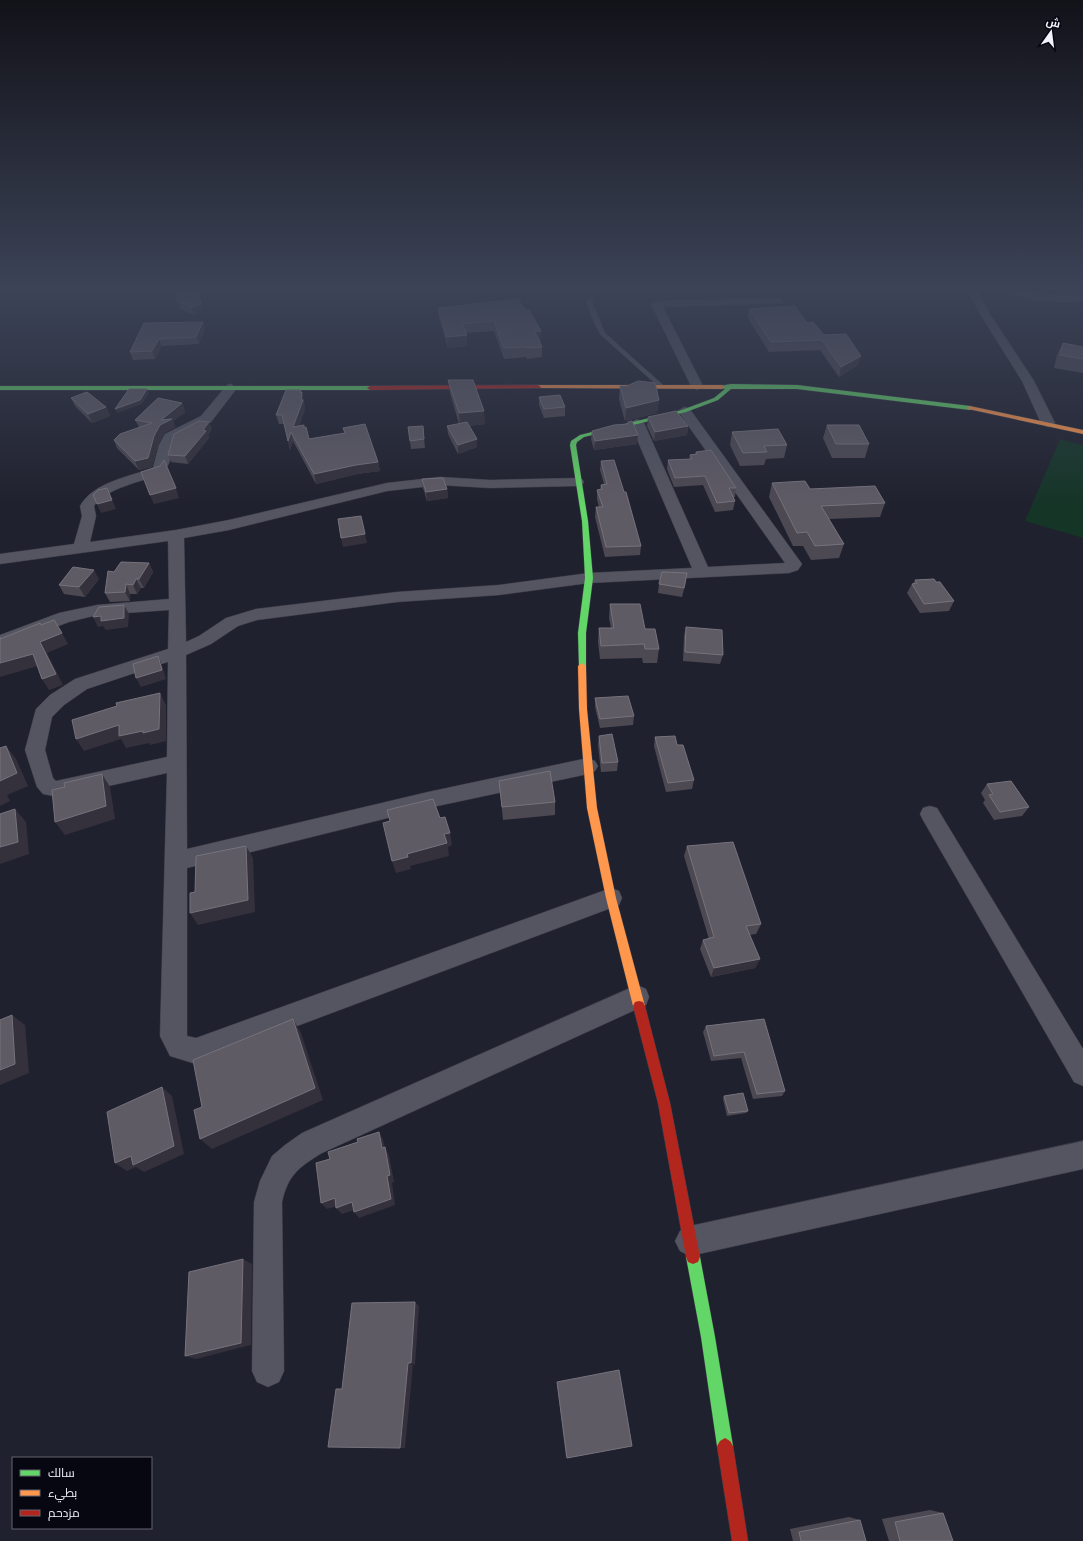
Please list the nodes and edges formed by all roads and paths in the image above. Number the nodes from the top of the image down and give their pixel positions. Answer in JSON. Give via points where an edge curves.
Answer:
{"nodes":[{"id":1,"x":635,"y":363,"type":"edge"},
{"id":2,"x":685,"y":363,"type":"edge"},
{"id":3,"x":1016,"y":363,"type":"edge"},
{"id":4,"x":661,"y":386,"type":"junction"},
{"id":5,"x":697,"y":386,"type":"junction"},
{"id":6,"x":731,"y":386,"type":"junction"},
{"id":7,"x":0,"y":388,"type":"edge"},
{"id":8,"x":231,"y":388,"type":"junction"},
{"id":9,"x":684,"y":411,"type":"junction"},
{"id":10,"x":638,"y":423,"type":"junction"},
{"id":11,"x":1048,"y":423,"type":"junction"},
{"id":12,"x":1083,"y":432,"type":"edge"},
{"id":13,"x":577,"y":482,"type":"junction"},
{"id":14,"x":176,"y":535,"type":"junction"},
{"id":15,"x":81,"y":548,"type":"junction"},
{"id":16,"x":0,"y":559,"type":"edge"},
{"id":17,"x":702,"y":572,"type":"junction"},
{"id":18,"x":589,"y":578,"type":"junction"},
{"id":19,"x":177,"y":604,"type":"junction"},
{"id":20,"x":0,"y":642,"type":"edge"},
{"id":21,"x":178,"y":652,"type":"junction"},
{"id":22,"x":176,"y":763,"type":"junction"},
{"id":23,"x":588,"y":766,"type":"junction"},
{"id":24,"x":930,"y":814,"type":"dead end"},
{"id":25,"x":177,"y":861,"type":"junction"},
{"id":26,"x":611,"y":898,"type":"junction"},
{"id":27,"x":637,"y":996,"type":"junction"},
{"id":28,"x":1083,"y":1073,"type":"edge"},
{"id":29,"x":1083,"y":1155,"type":"edge"},
{"id":30,"x":690,"y":1241,"type":"junction"},
{"id":31,"x":268,"y":1371,"type":"dead end"},
{"id":32,"x":740,"y":1541,"type":"edge"}],
"edges":[{"from":1,"to":4,"type":"lane"},
{"from":2,"to":5,"type":"street"},
{"from":3,"to":11,"type":"street"},
{"from":4,"to":5,"type":"street"},
{"from":4,"to":8,"type":"street"},
{"from":5,"to":6,"type":"street"},
{"from":6,"to":9,"type":"street","via":[[716,399]]},
{"from":6,"to":11,"type":"street","via":[[797,387],[869,394],[940,403]]},
{"from":7,"to":8,"type":"street"},
{"from":8,"to":15,"type":"street","via":[[216,409],[203,421],[171,436],[167,441],[161,468],[158,471],[112,487],[91,499]]},
{"from":9,"to":10,"type":"street"},
{"from":9,"to":17,"type":"street","via":[[794,564],[789,568]]},
{"from":10,"to":13,"type":"street","via":[[582,436],[574,441]]},
{"from":10,"to":17,"type":"street"},
{"from":11,"to":12,"type":"street"},
{"from":13,"to":14,"type":"street","via":[[490,484],[440,481],[387,487],[229,525]]},
{"from":13,"to":18,"type":"street","via":[[585,521]]},
{"from":14,"to":15,"type":"street"},
{"from":14,"to":19,"type":"street"},
{"from":15,"to":16,"type":"street"},
{"from":17,"to":18,"type":"street"},
{"from":18,"to":21,"type":"street","via":[[499,590],[398,597],[256,615],[232,622],[205,640]]},
{"from":18,"to":23,"type":"street","via":[[582,633],[583,709]]},
{"from":19,"to":20,"type":"street","via":[[97,610],[65,617]]},
{"from":19,"to":21,"type":"street"},
{"from":21,"to":22,"type":"street"},
{"from":21,"to":22,"type":"street","via":[[81,684],[57,700],[43,714],[35,750],[44,781],[50,788],[59,789]]},
{"from":22,"to":25,"type":"street"},
{"from":23,"to":25,"type":"street","via":[[428,800]]},
{"from":23,"to":26,"type":"street","via":[[592,808]]},
{"from":24,"to":28,"type":"street"},
{"from":25,"to":26,"type":"street","via":[[173,1036],[179,1047],[196,1051]]},
{"from":26,"to":27,"type":"street"},
{"from":27,"to":30,"type":"street","via":[[664,1103]]},
{"from":27,"to":31,"type":"street","via":[[312,1142],[279,1168],[272,1182],[268,1202]]},
{"from":29,"to":30,"type":"street"},
{"from":30,"to":32,"type":"street"}]}
